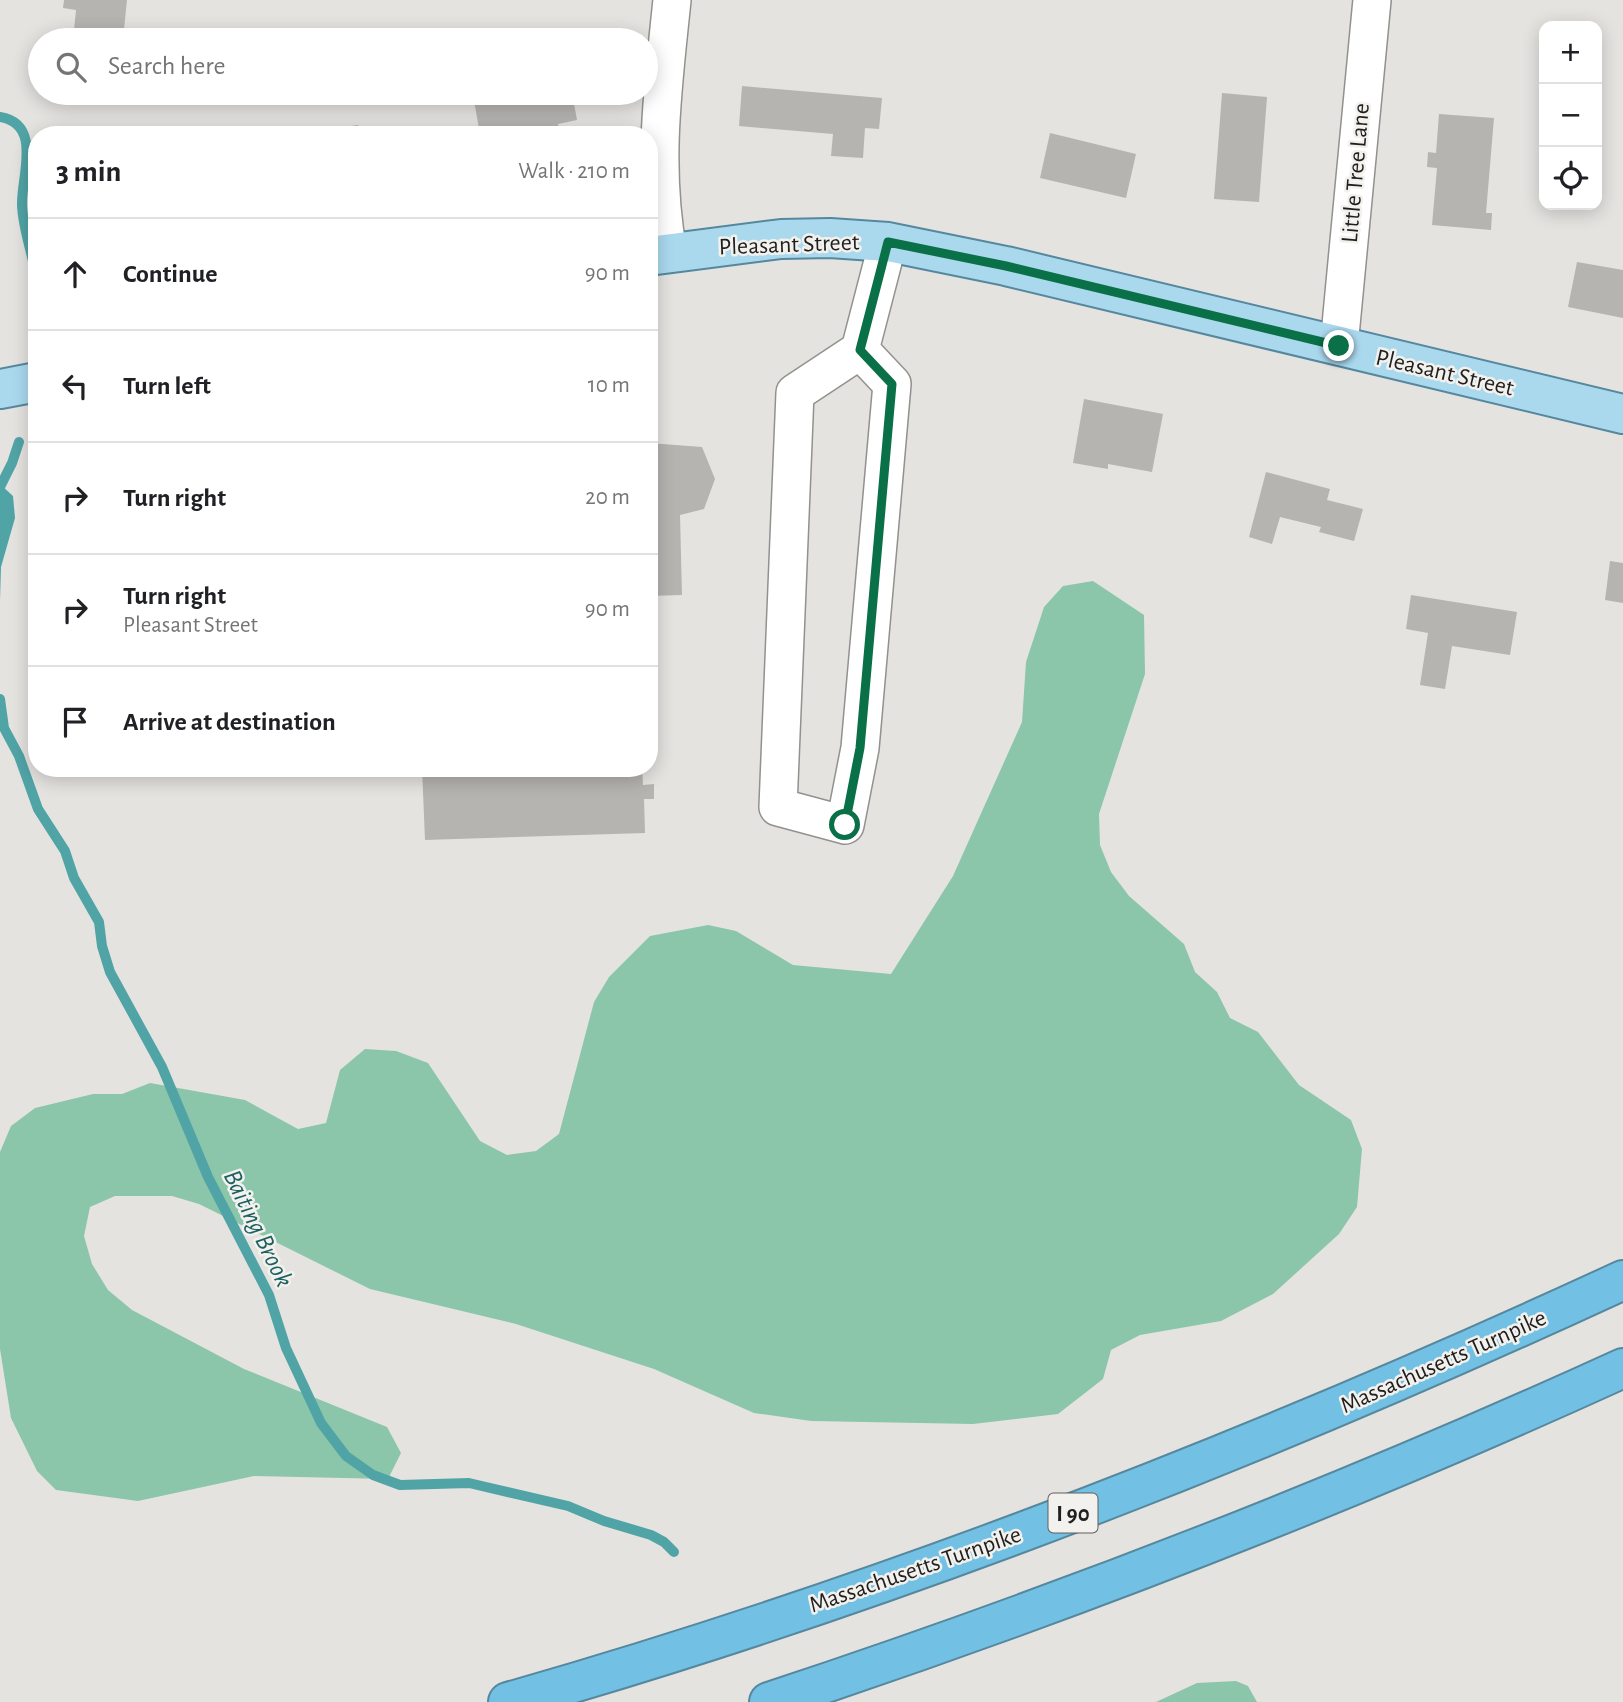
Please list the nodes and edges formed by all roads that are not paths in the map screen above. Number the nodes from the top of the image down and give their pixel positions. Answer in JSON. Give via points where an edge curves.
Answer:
{"nodes":[{"id":1,"x":672,"y":0,"type":"edge"},
{"id":2,"x":1372,"y":0,"type":"edge"},
{"id":3,"x":888,"y":242,"type":"junction"},
{"id":4,"x":658,"y":254,"type":"edge"},
{"id":5,"x":1339,"y":346,"type":"junction"},
{"id":6,"x":860,"y":350,"type":"junction"},
{"id":7,"x":28,"y":383,"type":"edge"},
{"id":8,"x":0,"y":388,"type":"edge"},
{"id":9,"x":1623,"y":414,"type":"edge"},
{"id":10,"x":1623,"y":1280,"type":"edge"},
{"id":11,"x":1623,"y":1368,"type":"edge"},
{"id":12,"x":508,"y":1702,"type":"edge"},
{"id":13,"x":769,"y":1702,"type":"edge"}],
"edges":[{"from":1,"to":4,"type":"street","via":[[659,136]]},
{"from":2,"to":5,"type":"street","name":"Little Tree Lane"},
{"from":3,"to":4,"type":"main road","name":"Pleasant Street","via":[[781,239]]},
{"from":3,"to":5,"type":"main road","name":"Pleasant Street","via":[[995,263]]},
{"from":3,"to":6,"type":"street"},
{"from":5,"to":9,"type":"main road","name":"Pleasant Street"},
{"from":6,"to":6,"type":"street","via":[[795,393],[778,807],[845,825],[860,748],[892,384]]},
{"from":7,"to":8,"type":"main road"},
{"from":10,"to":12,"type":"highway","name":"Massachusetts Turnpike","number":"I 90","via":[[1280,1432],[1041,1525],[786,1615]]},
{"from":11,"to":13,"type":"highway","via":[[1184,1553]]}]}
